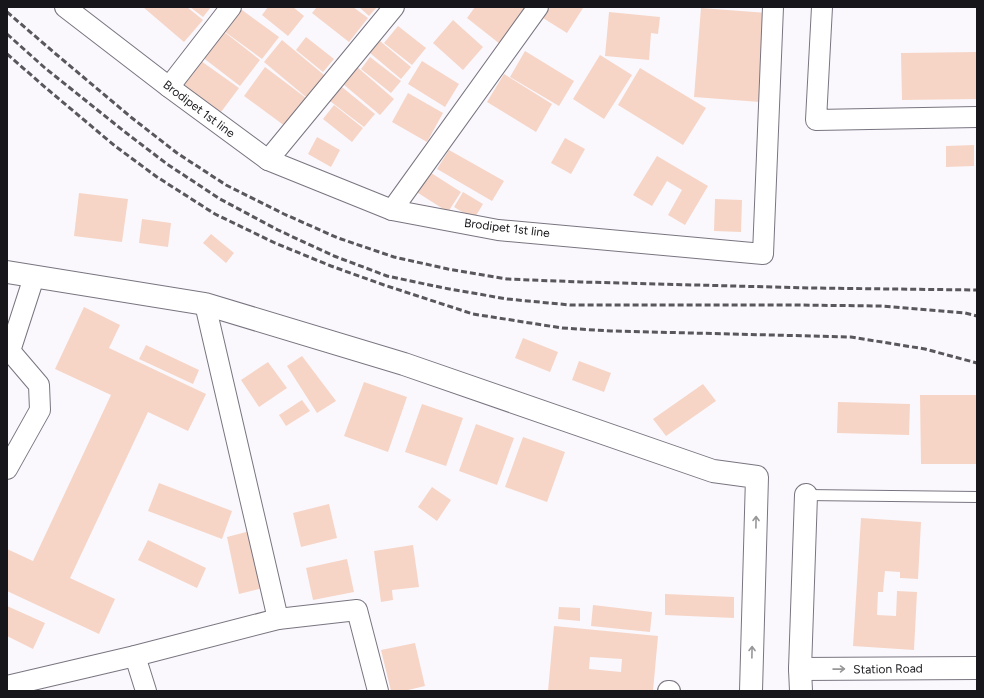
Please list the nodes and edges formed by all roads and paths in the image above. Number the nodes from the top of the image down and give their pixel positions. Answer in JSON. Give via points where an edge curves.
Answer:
{"nodes":[{"id":1,"x":65,"y":7,"type":"edge"},
{"id":2,"x":231,"y":7,"type":"edge"},
{"id":3,"x":394,"y":7,"type":"edge"},
{"id":4,"x":538,"y":7,"type":"edge"},
{"id":5,"x":773,"y":7,"type":"edge"},
{"id":6,"x":822,"y":7,"type":"edge"},
{"id":7,"x":169,"y":87,"type":"junction"},
{"id":8,"x":977,"y":117,"type":"edge"},
{"id":9,"x":268,"y":160,"type":"junction"},
{"id":10,"x":392,"y":210,"type":"junction"},
{"id":11,"x":7,"y":272,"type":"edge"},
{"id":12,"x":34,"y":277,"type":"junction"},
{"id":13,"x":205,"y":304,"type":"junction"},
{"id":14,"x":8,"y":351,"type":"edge"},
{"id":15,"x":7,"y":469,"type":"edge"},
{"id":16,"x":806,"y":495,"type":"joint"},
{"id":17,"x":977,"y":497,"type":"edge"},
{"id":18,"x":278,"y":619,"type":"junction"},
{"id":19,"x":135,"y":656,"type":"junction"},
{"id":20,"x":977,"y":668,"type":"edge"},
{"id":21,"x":800,"y":669,"type":"junction"},
{"id":22,"x":7,"y":686,"type":"edge"},
{"id":23,"x":146,"y":691,"type":"edge"},
{"id":24,"x":378,"y":691,"type":"edge"},
{"id":25,"x":751,"y":691,"type":"edge"},
{"id":26,"x":801,"y":691,"type":"edge"}],
"edges":[{"from":1,"to":7,"type":"street","name":"Brodipet 1st line"},
{"from":2,"to":7,"type":"street"},
{"from":3,"to":9,"type":"street"},
{"from":4,"to":10,"type":"street"},
{"from":5,"to":10,"type":"street","name":"Brodipet 1st line","via":[[763,254],[498,230]]},
{"from":6,"to":8,"type":"street","via":[[816,120]]},
{"from":7,"to":9,"type":"street","name":"Brodipet 1st line"},
{"from":9,"to":10,"type":"street","name":"Brodipet 1st line"},
{"from":11,"to":12,"type":"street"},
{"from":12,"to":13,"type":"street"},
{"from":12,"to":14,"type":"street"},
{"from":13,"to":18,"type":"street"},
{"from":25,"to":13,"type":"street","one_way":true,"via":[[757,477],[713,471],[404,364]]},
{"from":14,"to":15,"type":"street","via":[[39,385],[40,410]]},
{"from":16,"to":17,"type":"lane"},
{"from":16,"to":21,"type":"street"},
{"from":18,"to":19,"type":"street"},
{"from":18,"to":24,"type":"street","via":[[357,610]]},
{"from":19,"to":22,"type":"street"},
{"from":19,"to":23,"type":"street"},
{"from":21,"to":20,"type":"street","name":"Station Road","one_way":true},
{"from":21,"to":26,"type":"street"}]}
